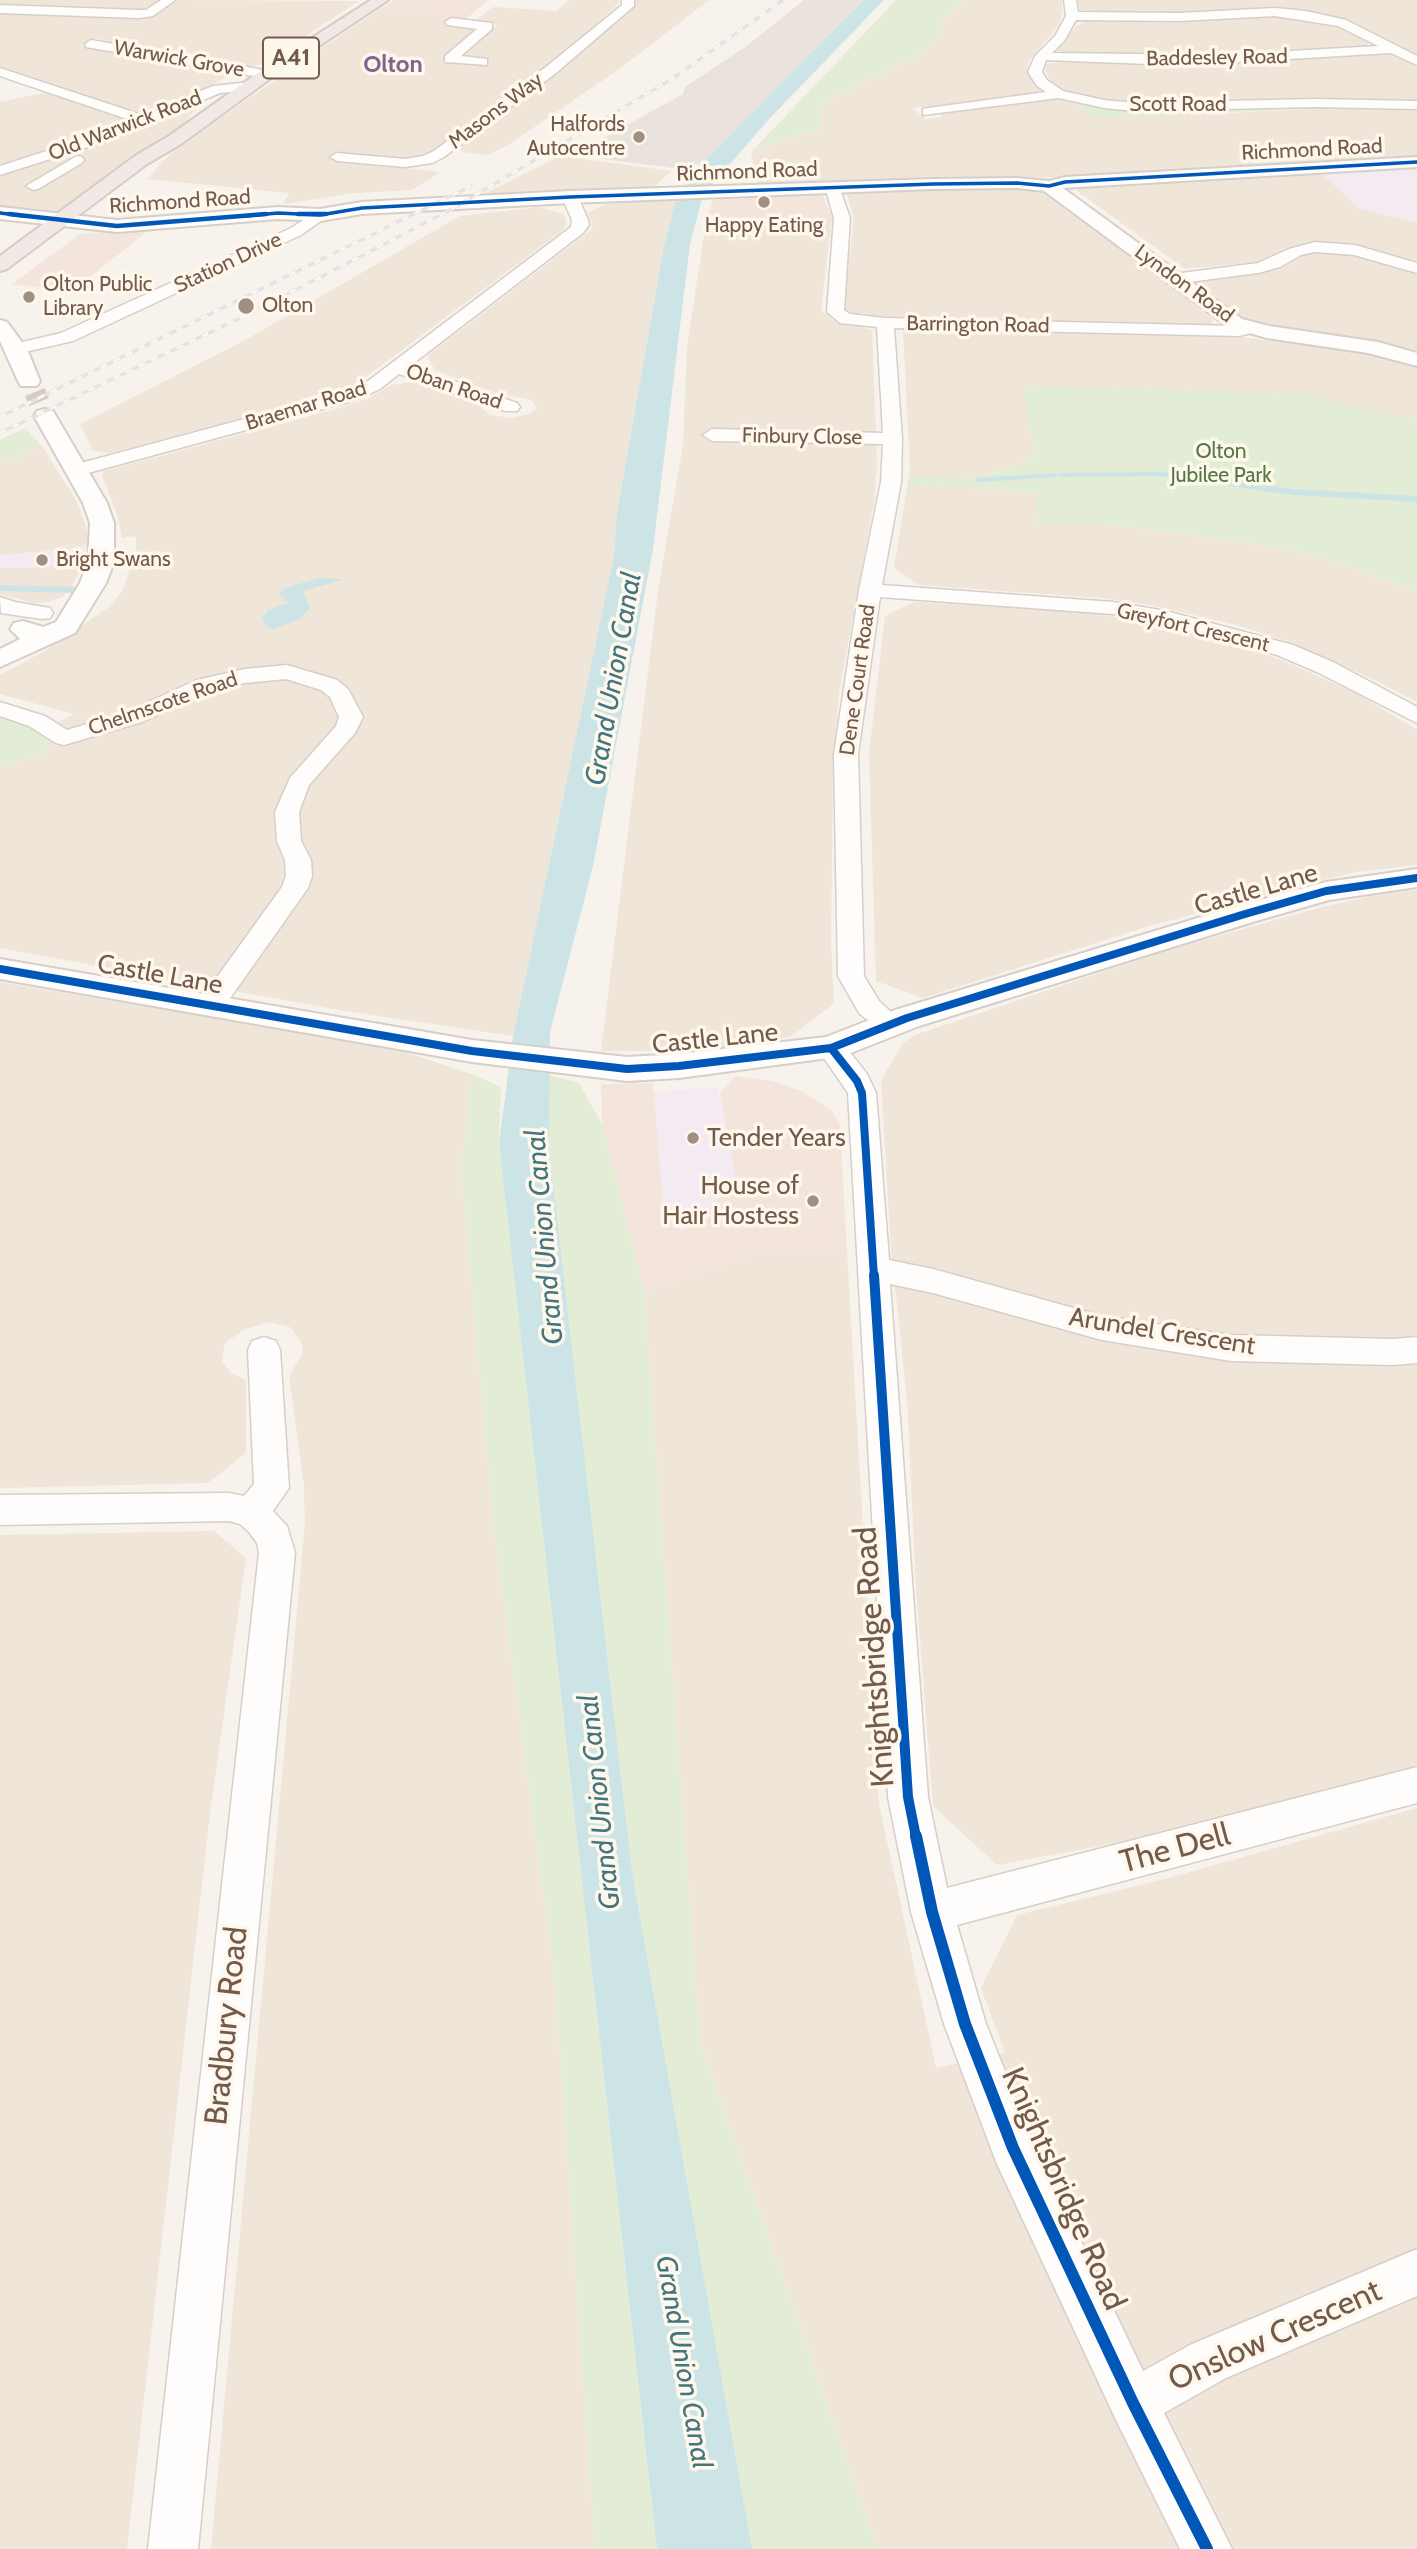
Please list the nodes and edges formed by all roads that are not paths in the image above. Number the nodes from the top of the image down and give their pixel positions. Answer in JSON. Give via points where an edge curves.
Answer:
{"nodes":[{"id":1,"x":169,"y":0,"type":"edge"},
{"id":2,"x":381,"y":0,"type":"edge"},
{"id":3,"x":628,"y":0,"type":"edge"},
{"id":4,"x":1070,"y":0,"type":"edge"},
{"id":5,"x":0,"y":9,"type":"edge"},
{"id":6,"x":480,"y":11,"type":"dead end"},
{"id":7,"x":1072,"y":16,"type":"junction"},
{"id":8,"x":91,"y":44,"type":"dead end"},
{"id":9,"x":1393,"y":49,"type":"junction"},
{"id":10,"x":1041,"y":56,"type":"junction"},
{"id":11,"x":1417,"y":61,"type":"edge"},
{"id":12,"x":482,"y":62,"type":"dead end"},
{"id":13,"x":0,"y":72,"type":"edge"},
{"id":14,"x":268,"y":73,"type":"junction"},
{"id":15,"x":251,"y":86,"type":"junction"},
{"id":16,"x":43,"y":87,"type":"junction"},
{"id":17,"x":22,"y":93,"type":"dead end"},
{"id":18,"x":1059,"y":94,"type":"junction"},
{"id":19,"x":1417,"y":106,"type":"edge"},
{"id":20,"x":928,"y":112,"type":"dead end"},
{"id":21,"x":143,"y":120,"type":"junction"},
{"id":22,"x":92,"y":141,"type":"junction"},
{"id":23,"x":337,"y":157,"type":"dead end"},
{"id":24,"x":1417,"y":162,"type":"edge"},
{"id":25,"x":0,"y":171,"type":"edge"},
{"id":26,"x":33,"y":186,"type":"dead end"},
{"id":27,"x":1049,"y":186,"type":"junction"},
{"id":28,"x":832,"y":187,"type":"junction"},
{"id":29,"x":570,"y":197,"type":"junction"},
{"id":30,"x":0,"y":213,"type":"edge"},
{"id":31,"x":320,"y":215,"type":"junction"},
{"id":32,"x":70,"y":222,"type":"junction"},
{"id":33,"x":0,"y":265,"type":"edge"},
{"id":34,"x":1417,"y":268,"type":"edge"},
{"id":35,"x":1174,"y":279,"type":"junction"},
{"id":36,"x":0,"y":283,"type":"edge"},
{"id":37,"x":886,"y":323,"type":"junction"},
{"id":38,"x":0,"y":326,"type":"edge"},
{"id":39,"x":1250,"y":328,"type":"junction"},
{"id":40,"x":16,"y":349,"type":"junction"},
{"id":41,"x":1417,"y":360,"type":"edge"},
{"id":42,"x":396,"y":367,"type":"junction"},
{"id":43,"x":511,"y":407,"type":"dead end"},
{"id":44,"x":712,"y":435,"type":"dead end"},
{"id":45,"x":893,"y":439,"type":"junction"},
{"id":46,"x":77,"y":470,"type":"junction"},
{"id":47,"x":870,"y":590,"type":"junction"},
{"id":48,"x":34,"y":618,"type":"edge"},
{"id":49,"x":4,"y":656,"type":"edge"},
{"id":50,"x":0,"y":709,"type":"edge"},
{"id":51,"x":1417,"y":716,"type":"edge"},
{"id":52,"x":1417,"y":878,"type":"edge"},
{"id":53,"x":0,"y":969,"type":"edge"},
{"id":54,"x":211,"y":1005,"type":"junction"},
{"id":55,"x":890,"y":1024,"type":"junction"},
{"id":56,"x":831,"y":1048,"type":"junction"},
{"id":57,"x":872,"y":1268,"type":"junction"},
{"id":58,"x":264,"y":1350,"type":"dead end"},
{"id":59,"x":1417,"y":1350,"type":"edge"},
{"id":60,"x":0,"y":1510,"type":"edge"},
{"id":61,"x":251,"y":1512,"type":"junction"},
{"id":62,"x":1417,"y":1785,"type":"edge"},
{"id":63,"x":932,"y":1912,"type":"junction"},
{"id":64,"x":1417,"y":2272,"type":"edge"},
{"id":65,"x":1133,"y":2403,"type":"junction"},
{"id":66,"x":173,"y":2549,"type":"edge"},
{"id":67,"x":1207,"y":2549,"type":"edge"}],
"edges":[{"from":1,"to":5,"type":"street","via":[[149,13],[138,14]]},
{"from":2,"to":14,"type":"highway","number":"A41"},
{"from":3,"to":23,"type":"street","name":"Masons Way","via":[[628,6],[551,70],[439,154],[405,163]]},
{"from":4,"to":7,"type":"street"},
{"from":6,"to":12,"type":"street","via":[[458,23],[488,26],[450,59]]},
{"from":7,"to":9,"type":"street","via":[[1292,13],[1342,23]]},
{"from":7,"to":10,"type":"street","via":[[1060,38]]},
{"from":8,"to":14,"type":"street","name":"Warwick Grove"},
{"from":9,"to":10,"type":"street","name":"Baddesley Road","via":[[1221,59]]},
{"from":9,"to":11,"type":"street"},
{"from":10,"to":18,"type":"street","via":[[1036,65],[1038,79]]},
{"from":13,"to":16,"type":"street"},
{"from":14,"to":15,"type":"highway","number":"A41"},
{"from":15,"to":21,"type":"street","name":"Old Warwick Road","via":[[218,89]]},
{"from":15,"to":32,"type":"highway","number":"A41","via":[[141,160]]},
{"from":16,"to":17,"type":"street"},
{"from":16,"to":21,"type":"street"},
{"from":18,"to":19,"type":"street","name":"Scott Road","via":[[1135,107]]},
{"from":18,"to":20,"type":"street"},
{"from":21,"to":22,"type":"street","name":"Old Warwick Road"},
{"from":22,"to":25,"type":"street","name":"Old Warwick Road"},
{"from":22,"to":26,"type":"street","via":[[95,149]]},
{"from":24,"to":27,"type":"street","name":"Richmond Road"},
{"from":27,"to":28,"type":"street","name":"Richmond Road"},
{"from":27,"to":35,"type":"street","name":"Lyndon Road"},
{"from":28,"to":29,"type":"street","name":"Richmond Road"},
{"from":28,"to":37,"type":"street","name":"Barrington Road","via":[[842,218],[835,312],[856,321]]},
{"from":29,"to":31,"type":"street","name":"Richmond Road","via":[[362,208]]},
{"from":29,"to":42,"type":"street","name":"Braemar Road","via":[[580,220],[577,230]]},
{"from":30,"to":32,"type":"street","name":"Richmond Road"},
{"from":31,"to":32,"type":"street","name":"Richmond Road","via":[[278,213],[117,226]]},
{"from":31,"to":40,"type":"street","name":"Station Drive","via":[[295,232],[67,337]]},
{"from":32,"to":33,"type":"highway","number":"A41"},
{"from":32,"to":36,"type":"highway","number":"A41"},
{"from":34,"to":35,"type":"street","via":[[1355,250],[1315,247],[1258,268]]},
{"from":35,"to":39,"type":"street","name":"Lyndon Road","via":[[1223,316]]},
{"from":37,"to":39,"type":"street","name":"Barrington Road"},
{"from":37,"to":45,"type":"street","name":"Dene Court Road"},
{"from":38,"to":40,"type":"street"},
{"from":39,"to":41,"type":"street","name":"Lyndon Road","via":[[1370,347]]},
{"from":40,"to":46,"type":"street"},
{"from":42,"to":43,"type":"street","name":"Oban Road"},
{"from":42,"to":46,"type":"street","name":"Braemar Road","via":[[350,396]]},
{"from":44,"to":45,"type":"street","name":"Finbury Close"},
{"from":45,"to":47,"type":"street","name":"Dene Court Road","via":[[891,482]]},
{"from":46,"to":48,"type":"street","via":[[99,513],[103,542],[93,583],[84,595]]},
{"from":47,"to":51,"type":"street","name":"Greyfort Crescent","via":[[1113,608],[1166,617],[1284,650]]},
{"from":47,"to":55,"type":"street","name":"Dene Court Road","via":[[846,754],[851,976],[869,1007]]},
{"from":48,"to":49,"type":"street"},
{"from":50,"to":54,"type":"street","name":"Chelmscote Road","via":[[37,721],[64,738],[134,717],[205,685],[245,676],[287,671],[320,681],[340,694],[351,717],[347,728],[298,783],[287,812],[289,841],[298,860],[295,888]]},
{"from":52,"to":55,"type":"street","name":"Castle Lane","via":[[1326,891]]},
{"from":53,"to":54,"type":"street","name":"Castle Lane"},
{"from":54,"to":56,"type":"street","name":"Castle Lane","via":[[496,1054],[626,1069]]},
{"from":55,"to":56,"type":"street","name":"Castle Lane"},
{"from":56,"to":57,"type":"street","name":"Knightsbridge Road","via":[[862,1093]]},
{"from":57,"to":59,"type":"street","name":"Arundel Crescent","via":[[1102,1328],[1231,1348]]},
{"from":57,"to":63,"type":"street","name":"Knightsbridge Road","via":[[908,1797]]},
{"from":58,"to":61,"type":"street","via":[[272,1488]]},
{"from":60,"to":61,"type":"street","via":[[229,1507]]},
{"from":61,"to":66,"type":"street","name":"Bradbury Road","via":[[274,1537],[277,1553]]},
{"from":62,"to":63,"type":"street","name":"The Dell"},
{"from":63,"to":65,"type":"street","name":"Knightsbridge Road","via":[[965,2024],[1013,2148]]},
{"from":64,"to":65,"type":"street","name":"Onslow Crescent","via":[[1209,2361]]},
{"from":65,"to":67,"type":"street","name":"Knightsbridge Road"}]}
